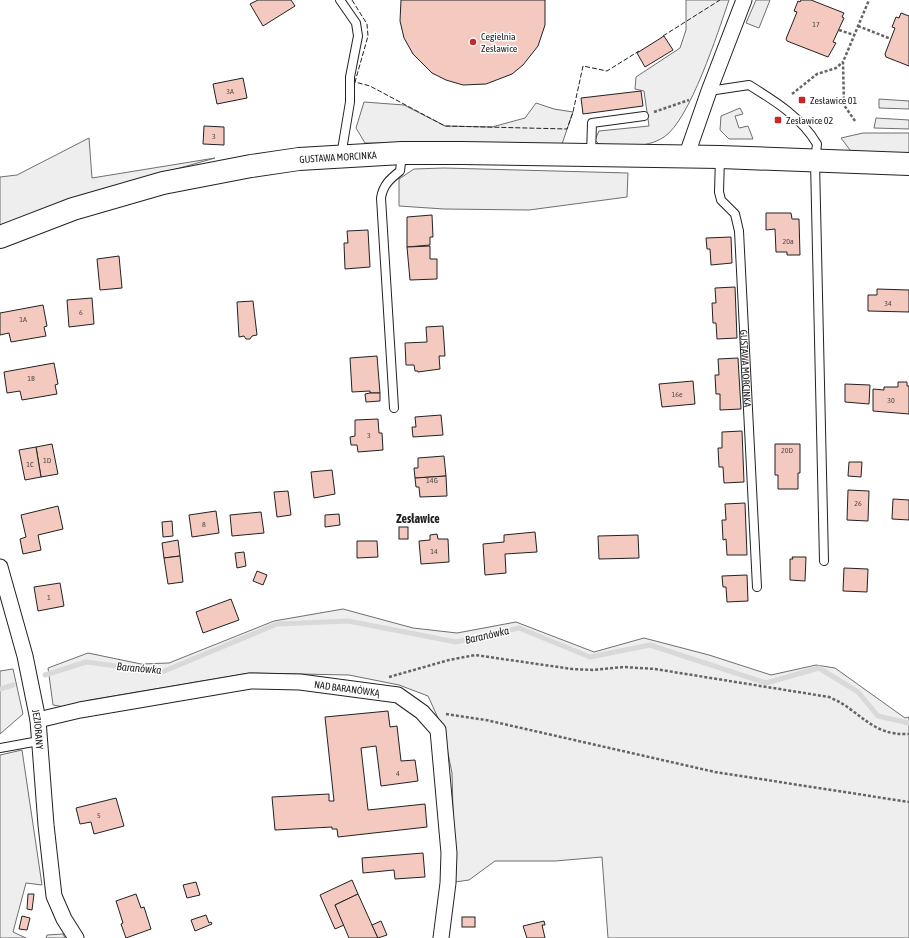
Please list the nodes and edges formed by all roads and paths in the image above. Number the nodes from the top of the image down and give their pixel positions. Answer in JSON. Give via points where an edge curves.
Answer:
{"nodes":[{"id":1,"x":340,"y":0,"type":"edge"},
{"id":2,"x":744,"y":0,"type":"edge"},
{"id":3,"x":869,"y":0,"type":"edge"},
{"id":4,"x":858,"y":26,"type":"junction"},
{"id":5,"x":839,"y":30,"type":"dead end"},
{"id":6,"x":854,"y":35,"type":"junction"},
{"id":7,"x":891,"y":39,"type":"dead end"},
{"id":8,"x":843,"y":62,"type":"junction"},
{"id":9,"x":708,"y":91,"type":"junction"},
{"id":10,"x":792,"y":94,"type":"dead end"},
{"id":11,"x":695,"y":98,"type":"dead end"},
{"id":12,"x":644,"y":116,"type":"joint"},
{"id":13,"x":855,"y":121,"type":"dead end"},
{"id":14,"x":402,"y":153,"type":"junction"},
{"id":15,"x":591,"y":155,"type":"junction"},
{"id":16,"x":341,"y":156,"type":"junction"},
{"id":17,"x":686,"y":157,"type":"junction"},
{"id":18,"x":720,"y":157,"type":"junction"},
{"id":19,"x":815,"y":162,"type":"junction"},
{"id":20,"x":909,"y":164,"type":"edge"},
{"id":21,"x":0,"y":237,"type":"edge"},
{"id":22,"x":394,"y":408,"type":"dead end"},
{"id":23,"x":824,"y":561,"type":"dead end"},
{"id":24,"x":0,"y":566,"type":"edge"},
{"id":25,"x":757,"y":587,"type":"dead end"},
{"id":26,"x":367,"y":691,"type":"junction"},
{"id":27,"x":422,"y":712,"type":"junction"},
{"id":28,"x":38,"y":720,"type":"junction"},
{"id":29,"x":909,"y":734,"type":"edge"},
{"id":30,"x":39,"y":741,"type":"junction"},
{"id":31,"x":0,"y":748,"type":"edge"},
{"id":32,"x":909,"y":802,"type":"edge"},
{"id":33,"x":76,"y":938,"type":"edge"},
{"id":34,"x":441,"y":938,"type":"edge"}],
"edges":[{"from":1,"to":16,"type":"lane","via":[[356,23],[358,36],[350,77],[350,102]]},
{"from":2,"to":9,"type":"street"},
{"from":3,"to":4,"type":"path"},
{"from":4,"to":6,"type":"path"},
{"from":4,"to":7,"type":"path"},
{"from":5,"to":6,"type":"path"},
{"from":6,"to":8,"type":"path"},
{"from":8,"to":10,"type":"path","via":[[836,68],[817,74]]},
{"from":8,"to":13,"type":"path","via":[[844,105]]},
{"from":9,"to":17,"type":"street"},
{"from":9,"to":19,"type":"lane","via":[[749,85],[779,104],[799,121],[814,139],[817,144]]},
{"from":11,"to":12,"type":"path"},
{"from":12,"to":15,"type":"lane","via":[[592,123]]},
{"from":14,"to":15,"type":"street","name":"GUSTAWA MORCINKA"},
{"from":14,"to":16,"type":"street","name":"GUSTAWA MORCINKA"},
{"from":14,"to":22,"type":"lane","via":[[400,171],[387,181],[381,198]]},
{"from":15,"to":17,"type":"street","name":"GUSTAWA MORCINKA"},
{"from":16,"to":21,"type":"street","name":"GUSTAWA MORCINKA","via":[[251,166],[163,183],[73,209]]},
{"from":17,"to":18,"type":"street","name":"GUSTAWA MORCINKA"},
{"from":18,"to":19,"type":"street","name":"GUSTAWA MORCINKA"},
{"from":18,"to":25,"type":"lane","name":"GUSTAWA MORCINKA","via":[[721,200],[735,214],[739,231]]},
{"from":19,"to":20,"type":"street","name":"GUSTAWA MORCINKA"},
{"from":19,"to":23,"type":"lane"},
{"from":24,"to":28,"type":"street","name":"JEZIORANY"},
{"from":26,"to":27,"type":"street","name":"NAD BARANÓWKĄ","via":[[398,695]]},
{"from":26,"to":28,"type":"street","name":"NAD BARANÓWKĄ","via":[[300,682],[250,682],[80,710]]},
{"from":26,"to":29,"type":"path","via":[[386,678],[475,655],[572,669],[655,669],[829,697],[849,707],[878,730],[892,734]]},
{"from":27,"to":32,"type":"path","via":[[486,720],[715,772]]},
{"from":27,"to":34,"type":"street","name":"NAD BARANÓWKĄ","via":[[438,730],[444,788],[449,852]]},
{"from":28,"to":30,"type":"street","name":"JEZIORANY"},
{"from":30,"to":31,"type":"lane"},
{"from":30,"to":33,"type":"street","name":"JEZIORANY","via":[[54,896]]}]}
